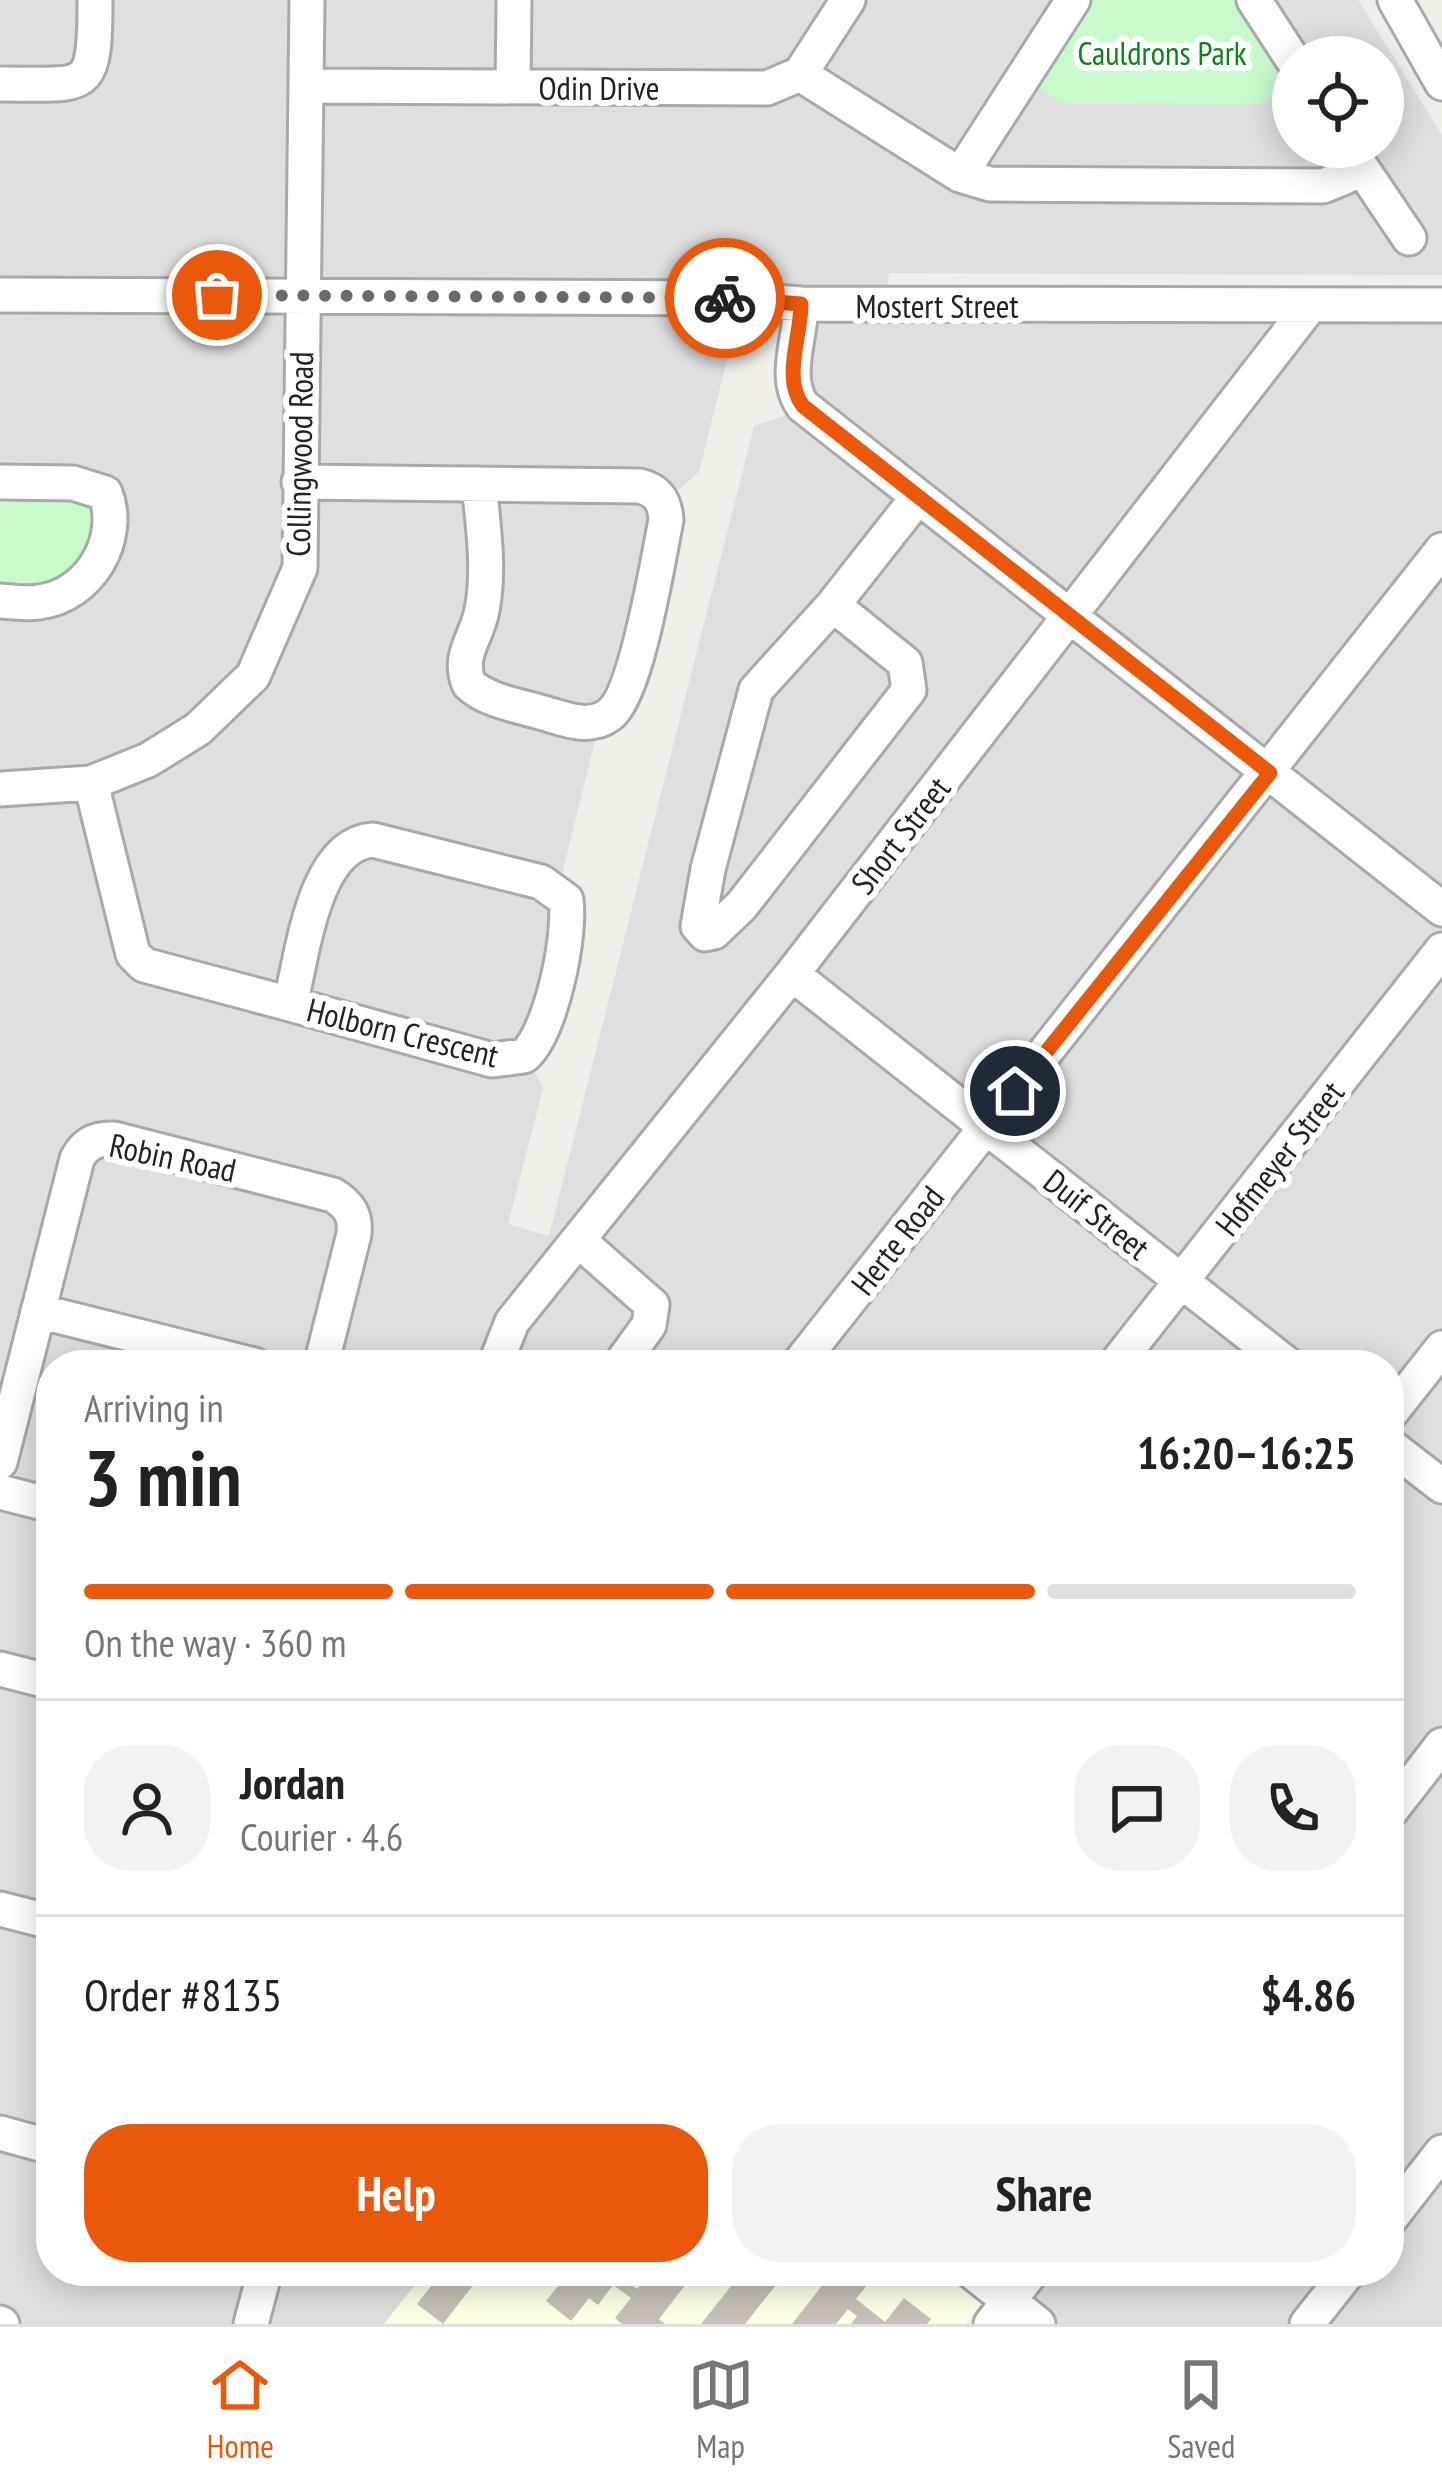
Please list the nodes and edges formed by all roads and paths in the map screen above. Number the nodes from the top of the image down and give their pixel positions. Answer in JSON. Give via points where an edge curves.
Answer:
{"nodes":[{"id":1,"x":95,"y":0,"type":"edge"},
{"id":2,"x":307,"y":0,"type":"edge"},
{"id":3,"x":514,"y":0,"type":"edge"},
{"id":4,"x":848,"y":0,"type":"edge"},
{"id":5,"x":1072,"y":0,"type":"edge"},
{"id":6,"x":1254,"y":0,"type":"edge"},
{"id":7,"x":1395,"y":0,"type":"edge"},
{"id":8,"x":1277,"y":36,"type":"edge"},
{"id":9,"x":800,"y":74,"type":"junction"},
{"id":10,"x":1442,"y":83,"type":"edge"},
{"id":11,"x":0,"y":84,"type":"edge"},
{"id":12,"x":307,"y":86,"type":"junction"},
{"id":13,"x":513,"y":87,"type":"junction"},
{"id":14,"x":1347,"y":168,"type":"edge"},
{"id":15,"x":1362,"y":168,"type":"edge"},
{"id":16,"x":960,"y":175,"type":"junction"},
{"id":17,"x":1409,"y":238,"type":"dead end"},
{"id":18,"x":0,"y":295,"type":"edge"},
{"id":19,"x":304,"y":296,"type":"junction"},
{"id":20,"x":801,"y":304,"type":"junction"},
{"id":21,"x":1442,"y":305,"type":"edge"},
{"id":22,"x":1309,"y":307,"type":"junction"},
{"id":23,"x":0,"y":482,"type":"edge"},
{"id":24,"x":299,"y":482,"type":"junction"},
{"id":25,"x":479,"y":484,"type":"junction"},
{"id":26,"x":918,"y":497,"type":"junction"},
{"id":27,"x":1442,"y":550,"type":"edge"},
{"id":28,"x":0,"y":602,"type":"edge"},
{"id":29,"x":832,"y":605,"type":"junction"},
{"id":30,"x":1070,"y":616,"type":"junction"},
{"id":31,"x":1270,"y":773,"type":"junction"},
{"id":32,"x":91,"y":783,"type":"junction"},
{"id":33,"x":0,"y":789,"type":"edge"},
{"id":34,"x":1442,"y":908,"type":"edge"},
{"id":35,"x":1442,"y":950,"type":"edge"},
{"id":36,"x":792,"y":974,"type":"junction"},
{"id":37,"x":290,"y":1004,"type":"junction"},
{"id":38,"x":986,"y":1127,"type":"junction"},
{"id":39,"x":578,"y":1240,"type":"junction"},
{"id":40,"x":1181,"y":1281,"type":"junction"},
{"id":41,"x":38,"y":1311,"type":"junction"},
{"id":42,"x":1442,"y":1348,"type":"edge"},
{"id":43,"x":194,"y":1350,"type":"edge"},
{"id":44,"x":325,"y":1350,"type":"edge"},
{"id":45,"x":501,"y":1350,"type":"edge"},
{"id":46,"x":631,"y":1350,"type":"edge"},
{"id":47,"x":810,"y":1350,"type":"edge"},
{"id":48,"x":1127,"y":1350,"type":"edge"},
{"id":49,"x":1269,"y":1350,"type":"edge"},
{"id":50,"x":1404,"y":1396,"type":"edge"},
{"id":51,"x":1404,"y":1456,"type":"edge"},
{"id":52,"x":0,"y":1462,"type":"edge"},
{"id":53,"x":1442,"y":1486,"type":"edge"},
{"id":54,"x":0,"y":1492,"type":"edge"},
{"id":55,"x":36,"y":1501,"type":"edge"},
{"id":56,"x":0,"y":1669,"type":"edge"},
{"id":57,"x":36,"y":1678,"type":"edge"},
{"id":58,"x":1442,"y":1745,"type":"edge"},
{"id":59,"x":1404,"y":1794,"type":"edge"},
{"id":60,"x":0,"y":1909,"type":"edge"},
{"id":61,"x":36,"y":1918,"type":"edge"},
{"id":62,"x":0,"y":2133,"type":"edge"},
{"id":63,"x":36,"y":2142,"type":"edge"},
{"id":64,"x":1442,"y":2152,"type":"edge"},
{"id":65,"x":1404,"y":2201,"type":"edge"},
{"id":66,"x":261,"y":2286,"type":"edge"},
{"id":67,"x":982,"y":2286,"type":"edge"},
{"id":68,"x":1020,"y":2286,"type":"edge"},
{"id":69,"x":1336,"y":2286,"type":"edge"},
{"id":70,"x":1000,"y":2312,"type":"edge"},
{"id":71,"x":251,"y":2324,"type":"edge"},
{"id":72,"x":1038,"y":2324,"type":"edge"},
{"id":73,"x":1307,"y":2324,"type":"edge"}],
"edges":[{"from":1,"to":11,"type":"street","via":[[94,60],[82,77]]},
{"from":2,"to":12,"type":"street","name":"Collingwood Road"},
{"from":3,"to":13,"type":"street"},
{"from":4,"to":9,"type":"street"},
{"from":5,"to":16,"type":"street"},
{"from":6,"to":8,"type":"street"},
{"from":7,"to":10,"type":"street"},
{"from":9,"to":13,"type":"street","name":"Odin Drive","via":[[766,88]]},
{"from":9,"to":16,"type":"street"},
{"from":12,"to":13,"type":"street","name":"Odin Drive"},
{"from":12,"to":19,"type":"street","name":"Collingwood Road"},
{"from":14,"to":16,"type":"street","via":[[1345,177],[1323,186],[990,184]]},
{"from":15,"to":17,"type":"street"},
{"from":18,"to":19,"type":"street","name":"Mostert Street"},
{"from":19,"to":20,"type":"street","name":"Mostert Street"},
{"from":19,"to":24,"type":"street","name":"Collingwood Road"},
{"from":20,"to":22,"type":"street","name":"Mostert Street"},
{"from":20,"to":26,"type":"street","via":[[792,378],[798,400]]},
{"from":21,"to":22,"type":"street","name":"Mostert Street"},
{"from":22,"to":30,"type":"street","name":"Short Street"},
{"from":23,"to":28,"type":"street","via":[[73,483],[105,493],[112,532],[99,564],[67,592],[41,602]]},
{"from":24,"to":25,"type":"street"},
{"from":24,"to":32,"type":"street","name":"Collingwood Road","via":[[300,568],[253,676],[198,730]]},
{"from":25,"to":25,"type":"street","via":[[640,486],[663,502],[666,520],[628,689],[609,716],[573,722],[470,684],[466,652],[482,611]]},
{"from":26,"to":29,"type":"street"},
{"from":26,"to":30,"type":"street"},
{"from":27,"to":31,"type":"street","name":"Herte Road"},
{"from":29,"to":29,"type":"street","via":[[905,662],[909,690],[742,905],[704,934],[698,926],[708,869],[756,690]]},
{"from":30,"to":31,"type":"street"},
{"from":30,"to":36,"type":"street","name":"Short Street"},
{"from":31,"to":34,"type":"street"},
{"from":31,"to":38,"type":"street","name":"Herte Road"},
{"from":32,"to":33,"type":"street","name":"Collingwood Road"},
{"from":32,"to":37,"type":"street","name":"Holborn Crescent","via":[[134,954],[145,965]]},
{"from":35,"to":40,"type":"street","name":"Hofmeyer Street"},
{"from":36,"to":38,"type":"street","name":"Duif Street"},
{"from":36,"to":39,"type":"street","name":"Short Street"},
{"from":37,"to":37,"type":"street","name":"Holborn Crescent","via":[[492,1060],[517,1059],[542,1034],[568,926],[566,901],[541,882],[358,841],[323,878]]},
{"from":38,"to":40,"type":"street","name":"Duif Street"},
{"from":38,"to":47,"type":"street","name":"Herte Road"},
{"from":39,"to":45,"type":"street","name":"Short Street","via":[[512,1322]]},
{"from":39,"to":46,"type":"street","via":[[652,1305]]},
{"from":40,"to":48,"type":"street","name":"Hofmeyer Street"},
{"from":40,"to":49,"type":"street","name":"Duif Street"},
{"from":41,"to":43,"type":"street"},
{"from":41,"to":44,"type":"street","name":"Robin Road","via":[[77,1159],[87,1144],[114,1139],[346,1203],[354,1234]]},
{"from":41,"to":52,"type":"street","name":"Robin Road"},
{"from":42,"to":50,"type":"street"},
{"from":51,"to":53,"type":"street"},
{"from":54,"to":55,"type":"street"},
{"from":56,"to":57,"type":"street"},
{"from":58,"to":59,"type":"street"},
{"from":60,"to":61,"type":"street"},
{"from":62,"to":63,"type":"street"},
{"from":64,"to":65,"type":"street"},
{"from":66,"to":71,"type":"street"},
{"from":67,"to":70,"type":"street"},
{"from":68,"to":70,"type":"street"},
{"from":69,"to":73,"type":"street"},
{"from":70,"to":72,"type":"street"}]}
